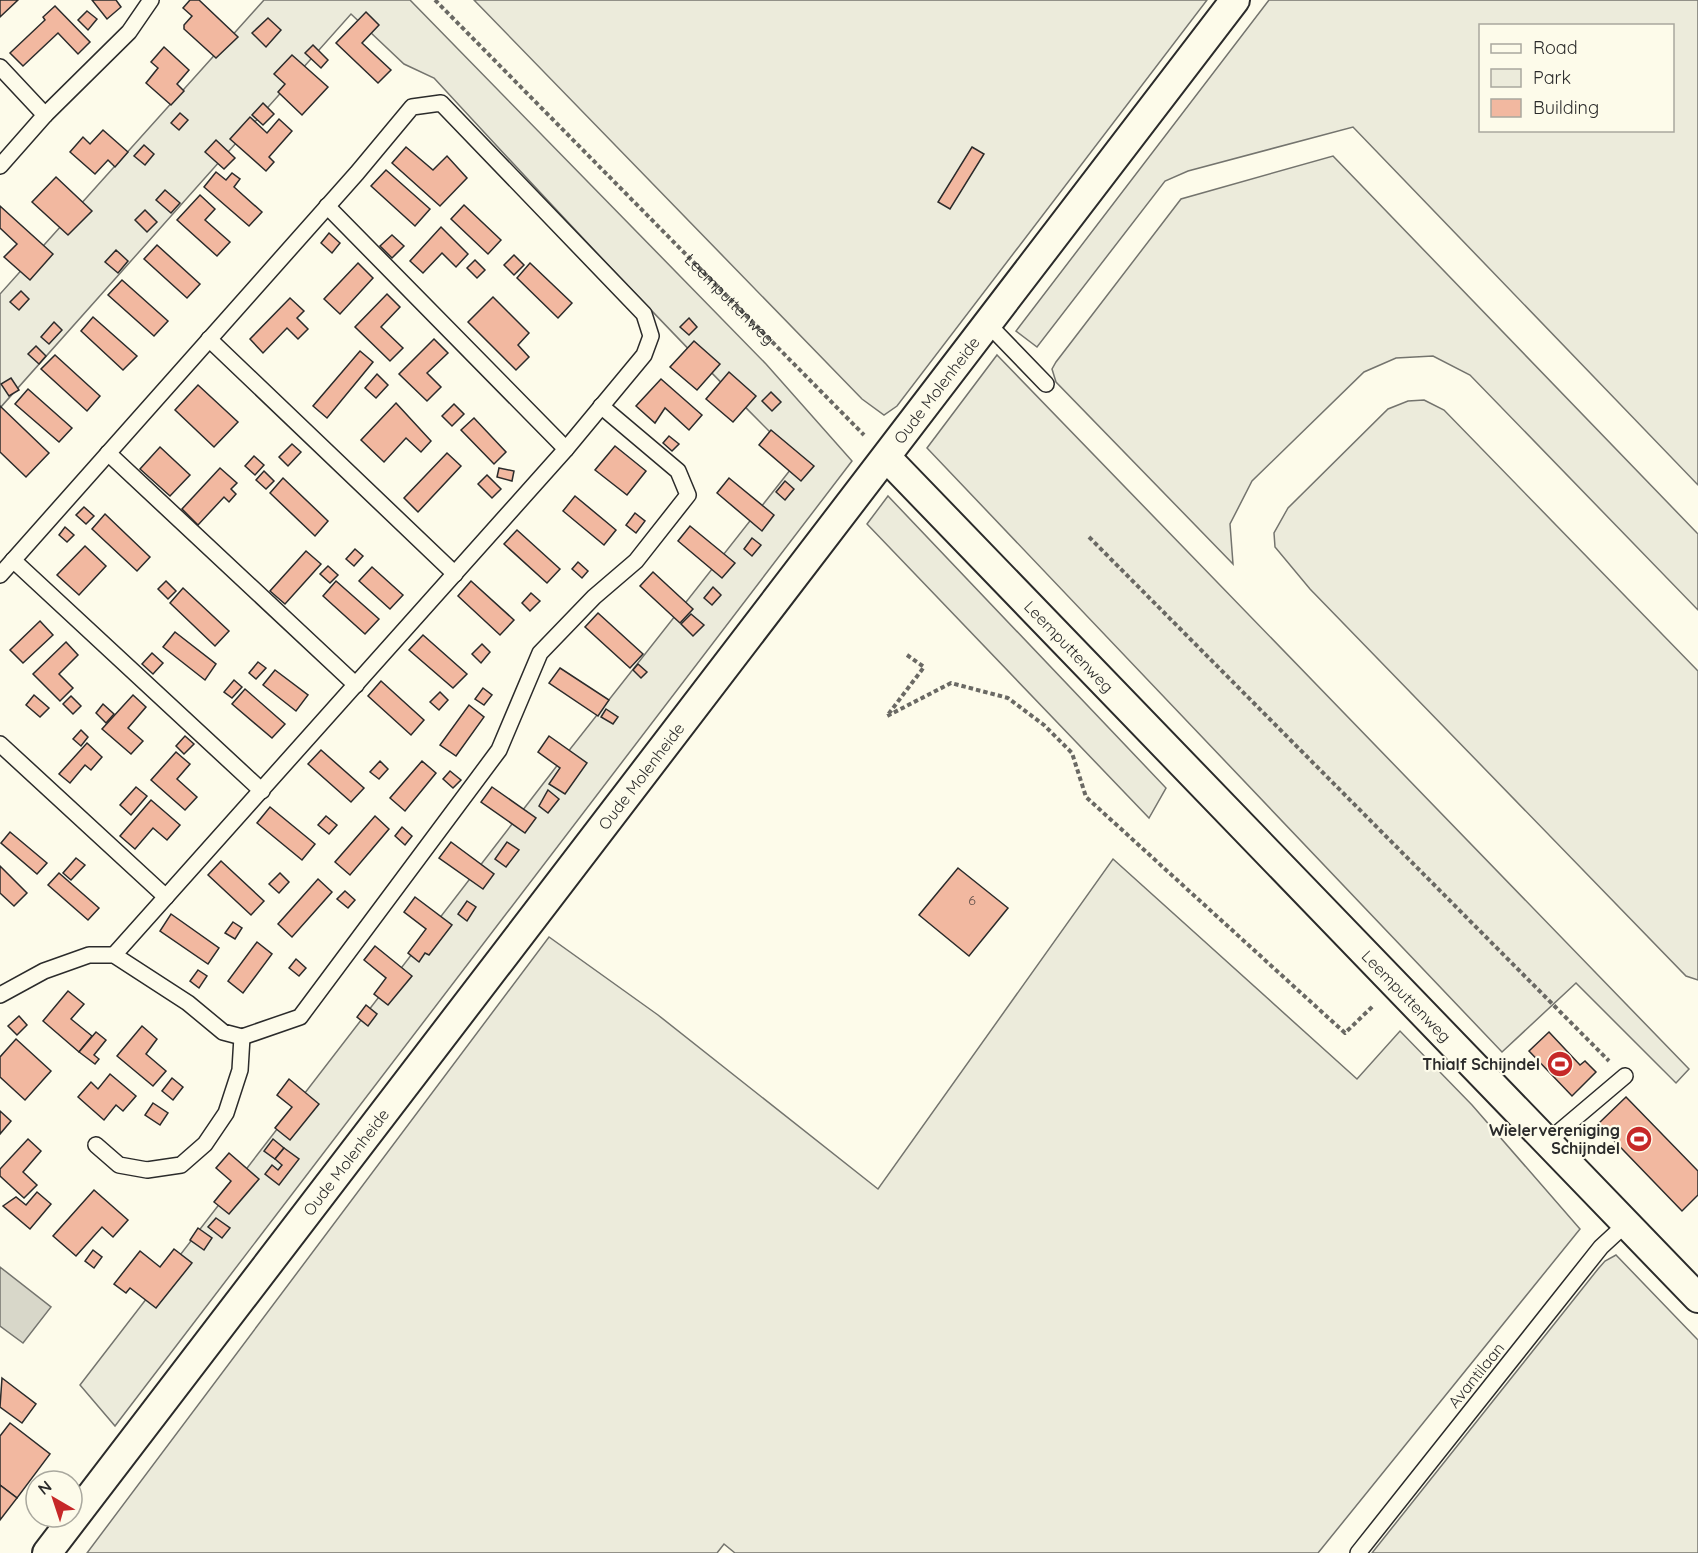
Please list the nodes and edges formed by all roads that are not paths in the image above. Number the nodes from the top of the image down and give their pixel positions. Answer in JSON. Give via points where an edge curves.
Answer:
{"nodes":[{"id":1,"x":151,"y":0,"type":"edge"},
{"id":2,"x":1235,"y":0,"type":"edge"},
{"id":3,"x":0,"y":67,"type":"edge"},
{"id":4,"x":45,"y":115,"type":"junction"},
{"id":5,"x":0,"y":166,"type":"edge"},
{"id":6,"x":327,"y":206,"type":"junction"},
{"id":7,"x":987,"y":323,"type":"junction"},
{"id":8,"x":209,"y":339,"type":"junction"},
{"id":9,"x":1046,"y":384,"type":"dead end"},
{"id":10,"x":601,"y":406,"type":"junction"},
{"id":11,"x":566,"y":449,"type":"junction"},
{"id":12,"x":108,"y":453,"type":"junction"},
{"id":13,"x":887,"y":458,"type":"junction"},
{"id":14,"x":13,"y":560,"type":"junction"},
{"id":15,"x":455,"y":574,"type":"junction"},
{"id":16,"x":0,"y":575,"type":"edge"},
{"id":17,"x":356,"y":685,"type":"junction"},
{"id":18,"x":0,"y":744,"type":"edge"},
{"id":19,"x":262,"y":791,"type":"junction"},
{"id":20,"x":166,"y":897,"type":"junction"},
{"id":21,"x":114,"y":955,"type":"junction"},
{"id":22,"x":0,"y":995,"type":"edge"},
{"id":23,"x":242,"y":1037,"type":"junction"},
{"id":24,"x":1625,"y":1076,"type":"road end"},
{"id":25,"x":1547,"y":1142,"type":"junction"},
{"id":26,"x":96,"y":1145,"type":"dead end"},
{"id":27,"x":1627,"y":1223,"type":"junction"},
{"id":28,"x":1698,"y":1298,"type":"edge"},
{"id":29,"x":47,"y":1553,"type":"edge"},
{"id":30,"x":1358,"y":1553,"type":"edge"}],
"edges":[{"from":1,"to":4,"type":"lane","via":[[129,33]]},
{"from":2,"to":7,"type":"street","name":"Oude Molenheide"},
{"from":3,"to":4,"type":"lane"},
{"from":4,"to":5,"type":"lane"},
{"from":6,"to":8,"type":"lane"},
{"from":6,"to":10,"type":"lane","via":[[412,107],[441,104],[644,314],[651,336],[644,355]]},
{"from":6,"to":11,"type":"lane"},
{"from":7,"to":9,"type":"lane"},
{"from":7,"to":13,"type":"street","name":"Oude Molenheide"},
{"from":8,"to":12,"type":"lane"},
{"from":8,"to":15,"type":"lane"},
{"from":10,"to":11,"type":"lane"},
{"from":10,"to":23,"type":"lane","via":[[678,471],[688,495],[636,561],[540,652],[499,750],[300,1017]]},
{"from":11,"to":15,"type":"lane"},
{"from":12,"to":14,"type":"lane"},
{"from":12,"to":17,"type":"lane"},
{"from":13,"to":25,"type":"street","name":"Leemputtenweg"},
{"from":13,"to":29,"type":"street","name":"Oude Molenheide"},
{"from":14,"to":16,"type":"lane"},
{"from":14,"to":19,"type":"lane"},
{"from":15,"to":17,"type":"lane"},
{"from":17,"to":19,"type":"lane"},
{"from":18,"to":20,"type":"lane"},
{"from":19,"to":20,"type":"lane"},
{"from":20,"to":21,"type":"lane"},
{"from":21,"to":22,"type":"lane","via":[[89,955],[44,971]]},
{"from":21,"to":23,"type":"lane","via":[[223,1032]]},
{"from":23,"to":26,"type":"lane","via":[[240,1070],[226,1113],[205,1144],[181,1165],[147,1170],[119,1165]]},
{"from":24,"to":25,"type":"lane"},
{"from":25,"to":27,"type":"street","name":"Leemputtenweg"},
{"from":27,"to":28,"type":"street","name":"Leemputtenweg"},
{"from":27,"to":30,"type":"lane","name":"Avantilaan","via":[[1601,1247]]}]}
